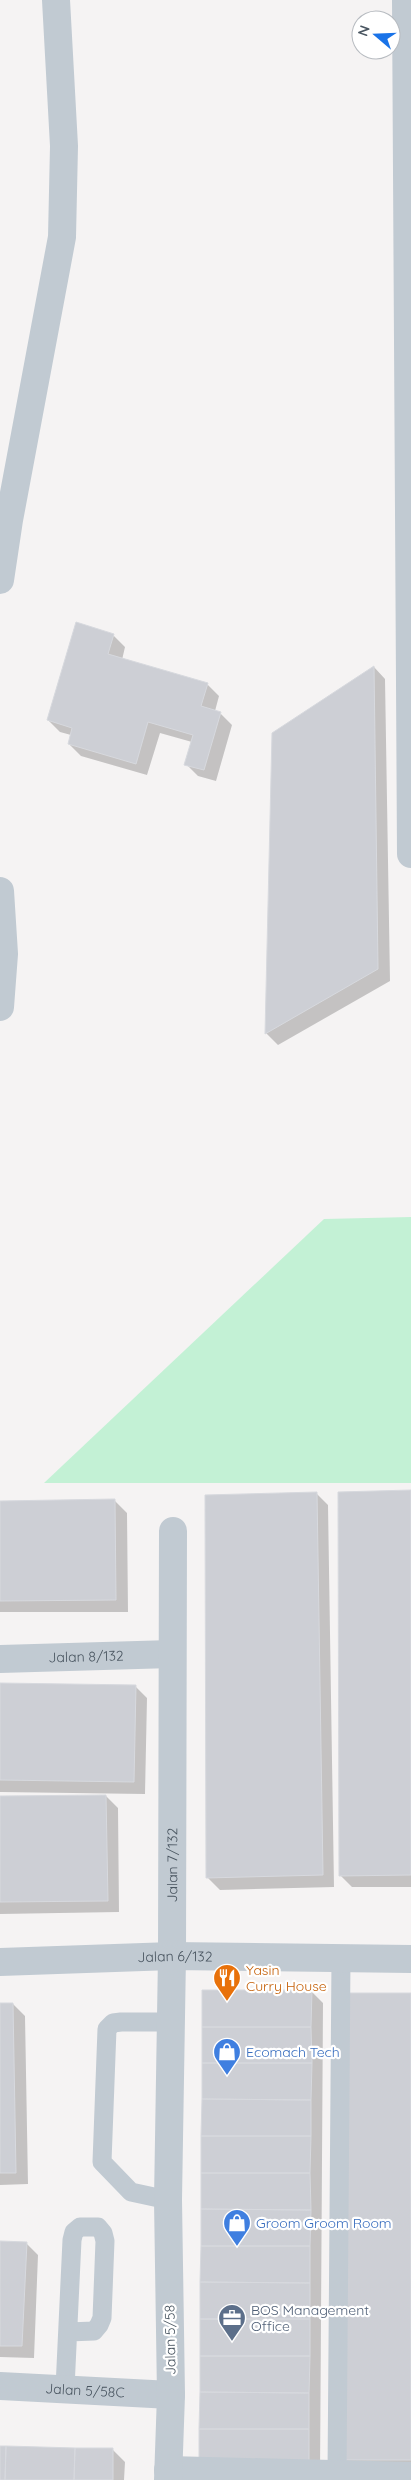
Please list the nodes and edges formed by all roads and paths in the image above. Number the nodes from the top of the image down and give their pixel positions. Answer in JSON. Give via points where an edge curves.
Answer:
{"nodes":[{"id":1,"x":56,"y":0,"type":"edge"},
{"id":2,"x":406,"y":0,"type":"edge"},
{"id":3,"x":0,"y":580,"type":"edge"},
{"id":4,"x":410,"y":781,"type":"edge"},
{"id":5,"x":411,"y":854,"type":"edge"},
{"id":6,"x":0,"y":891,"type":"edge"},
{"id":7,"x":0,"y":1007,"type":"edge"},
{"id":8,"x":173,"y":1531,"type":"dead end"},
{"id":9,"x":172,"y":1654,"type":"junction"},
{"id":10,"x":0,"y":1659,"type":"edge"},
{"id":11,"x":172,"y":1956,"type":"junction"},
{"id":12,"x":341,"y":1958,"type":"junction"},
{"id":13,"x":411,"y":1959,"type":"edge"},
{"id":14,"x":0,"y":1962,"type":"edge"},
{"id":15,"x":171,"y":2022,"type":"junction"},
{"id":16,"x":168,"y":2200,"type":"junction"},
{"id":17,"x":68,"y":2332,"type":"junction"},
{"id":18,"x":0,"y":2386,"type":"edge"},
{"id":19,"x":66,"y":2388,"type":"junction"},
{"id":20,"x":170,"y":2395,"type":"junction"},
{"id":21,"x":168,"y":2475,"type":"edge"},
{"id":22,"x":337,"y":2475,"type":"junction"},
{"id":23,"x":411,"y":2476,"type":"edge"}],
"edges":[{"from":1,"to":3,"type":"street","via":[[64,146],[62,237]]},
{"from":2,"to":4,"type":"street"},
{"from":4,"to":5,"type":"street"},
{"from":6,"to":7,"type":"street","via":[[4,954]]},
{"from":8,"to":9,"type":"street","name":"Jalan 7/132"},
{"from":9,"to":10,"type":"street","name":"Jalan 8/132"},
{"from":9,"to":11,"type":"street","name":"Jalan 7/132"},
{"from":11,"to":12,"type":"street","name":"Jalan 6/132"},
{"from":11,"to":14,"type":"street","name":"Jalan 6/132"},
{"from":11,"to":15,"type":"street","name":"Jalan 7/132"},
{"from":12,"to":13,"type":"street","name":"Jalan 6/132"},
{"from":12,"to":22,"type":"lane"},
{"from":15,"to":16,"type":"street","name":"Jalan 7/132"},
{"from":15,"to":16,"type":"lane","via":[[121,2022],[113,2023],[107,2029],[102,2162],[131,2192]]},
{"from":16,"to":20,"type":"street","name":"Jalan 5/58"},
{"from":17,"to":17,"type":"lane","via":[[74,2232],[80,2226],[98,2227],[105,2241],[102,2318],[94,2331]]},
{"from":17,"to":19,"type":"lane"},
{"from":18,"to":19,"type":"street","name":"Jalan 5/58C"},
{"from":19,"to":20,"type":"street","name":"Jalan 5/58C"},
{"from":20,"to":21,"type":"street","name":"Jalan 5/58"},
{"from":21,"to":22,"type":"street"},
{"from":22,"to":23,"type":"street"}]}
